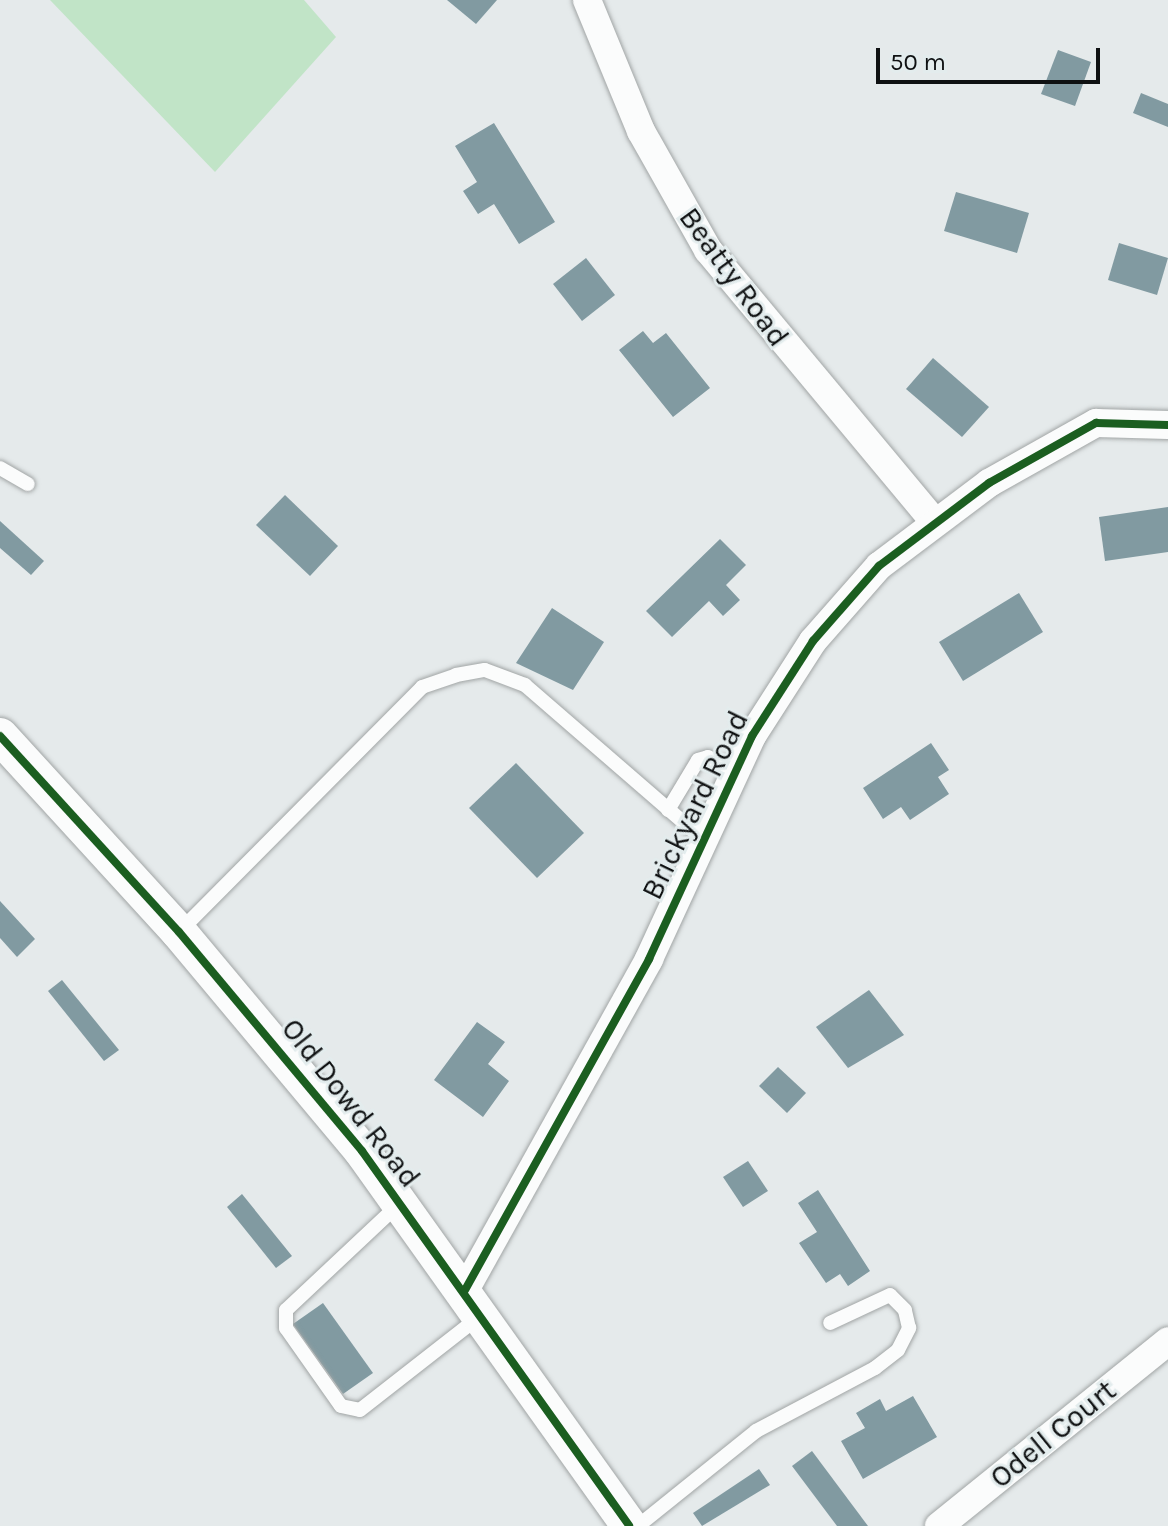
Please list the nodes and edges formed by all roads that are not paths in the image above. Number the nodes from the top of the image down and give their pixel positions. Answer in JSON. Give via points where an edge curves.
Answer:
{"nodes":[{"id":1,"x":587,"y":0,"type":"edge"},
{"id":2,"x":1168,"y":425,"type":"edge"},
{"id":3,"x":0,"y":468,"type":"edge"},
{"id":4,"x":28,"y":484,"type":"dead end"},
{"id":5,"x":934,"y":521,"type":"junction"},
{"id":6,"x":0,"y":736,"type":"edge"},
{"id":7,"x":734,"y":771,"type":"junction"},
{"id":8,"x":668,"y":810,"type":"junction"},
{"id":9,"x":703,"y":839,"type":"junction"},
{"id":10,"x":179,"y":932,"type":"junction"},
{"id":11,"x":400,"y":1203,"type":"junction"},
{"id":12,"x":474,"y":1302,"type":"junction"},
{"id":13,"x":830,"y":1323,"type":"dead end"},
{"id":14,"x":1168,"y":1341,"type":"edge"},
{"id":15,"x":629,"y":1526,"type":"edge"},
{"id":16,"x":638,"y":1526,"type":"edge"},
{"id":17,"x":939,"y":1526,"type":"edge"}],
"edges":[{"from":1,"to":5,"type":"street","name":"Beatty Road","via":[[641,131],[708,250]]},
{"from":2,"to":5,"type":"street","name":"Brickyard Road","via":[[1116,420],[1081,429]]},
{"from":3,"to":4,"type":"lane"},
{"from":5,"to":7,"type":"street","name":"Brickyard Road","via":[[879,566],[813,641]]},
{"from":6,"to":10,"type":"street","name":"Old Dowd Road"},
{"from":7,"to":8,"type":"lane","via":[[708,757],[698,760]]},
{"from":7,"to":9,"type":"street","name":"Brickyard Road"},
{"from":8,"to":9,"type":"lane"},
{"from":8,"to":10,"type":"lane","via":[[525,685],[485,670],[456,675],[422,687]]},
{"from":9,"to":12,"type":"street","name":"Brickyard Road"},
{"from":10,"to":11,"type":"street","name":"Old Dowd Road"},
{"from":11,"to":12,"type":"street","name":"Old Dowd Road"},
{"from":11,"to":12,"type":"lane","via":[[286,1310],[286,1328],[341,1406],[360,1410]]},
{"from":12,"to":15,"type":"street","name":"Old Dowd Road"},
{"from":13,"to":16,"type":"lane","via":[[890,1295],[905,1310],[909,1328],[898,1350],[875,1368],[756,1431]]},
{"from":14,"to":17,"type":"street","name":"Odell Court"}]}
